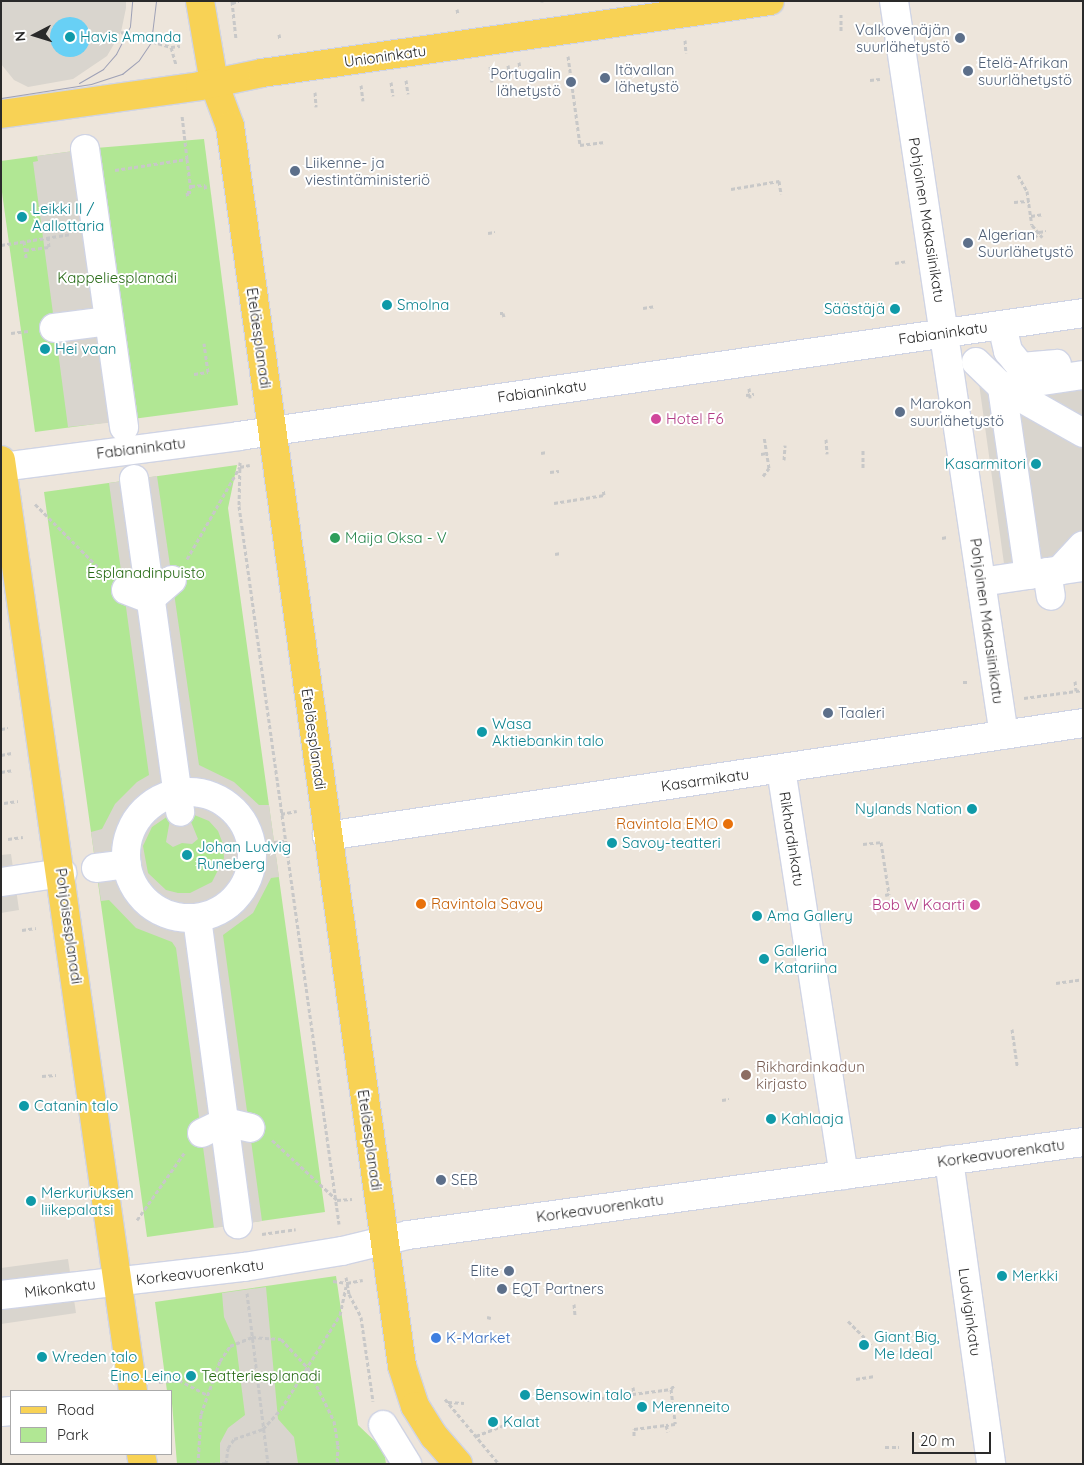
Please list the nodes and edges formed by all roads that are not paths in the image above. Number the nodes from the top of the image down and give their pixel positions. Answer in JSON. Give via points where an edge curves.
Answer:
{"nodes":[{"id":1,"x":200,"y":1,"type":"edge"},
{"id":2,"x":770,"y":1,"type":"edge"},
{"id":3,"x":894,"y":1,"type":"edge"},
{"id":4,"x":214,"y":83,"type":"junction"},
{"id":5,"x":1,"y":93,"type":"edge"},
{"id":6,"x":14,"y":112,"type":"edge"},
{"id":7,"x":91,"y":166,"type":"road end"},
{"id":8,"x":1083,"y":313,"type":"edge"},
{"id":9,"x":109,"y":320,"type":"junction"},
{"id":10,"x":1002,"y":325,"type":"junction"},
{"id":11,"x":54,"y":328,"type":"dead end"},
{"id":12,"x":943,"y":333,"type":"junction"},
{"id":13,"x":1083,"y":360,"type":"edge"},
{"id":14,"x":976,"y":362,"type":"dead end"},
{"id":15,"x":1083,"y":375,"type":"edge"},
{"id":16,"x":1002,"y":387,"type":"junction"},
{"id":17,"x":124,"y":427,"type":"dead end"},
{"id":18,"x":271,"y":431,"type":"junction"},
{"id":19,"x":1083,"y":433,"type":"edge"},
{"id":20,"x":2,"y":464,"type":"edge"},
{"id":21,"x":134,"y":480,"type":"dead end"},
{"id":22,"x":1083,"y":545,"type":"edge"},
{"id":23,"x":1051,"y":579,"type":"edge"},
{"id":24,"x":172,"y":580,"type":"road end"},
{"id":25,"x":981,"y":582,"type":"junction"},
{"id":26,"x":138,"y":594,"type":"junction"},
{"id":27,"x":1083,"y":723,"type":"edge"},
{"id":28,"x":1004,"y":735,"type":"junction"},
{"id":29,"x":781,"y":769,"type":"junction"},
{"id":30,"x":179,"y":803,"type":"junction"},
{"id":31,"x":327,"y":836,"type":"junction"},
{"id":32,"x":127,"y":864,"type":"junction"},
{"id":33,"x":96,"y":868,"type":"dead end"},
{"id":34,"x":62,"y":873,"type":"junction"},
{"id":35,"x":1,"y":882,"type":"edge"},
{"id":36,"x":197,"y":918,"type":"junction"},
{"id":37,"x":1083,"y":1142,"type":"edge"},
{"id":38,"x":949,"y":1160,"type":"junction"},
{"id":39,"x":844,"y":1175,"type":"junction"},
{"id":40,"x":238,"y":1224,"type":"dead end"},
{"id":41,"x":384,"y":1239,"type":"junction"},
{"id":42,"x":118,"y":1281,"type":"junction"},
{"id":43,"x":1,"y":1295,"type":"edge"},
{"id":44,"x":133,"y":1390,"type":"edge"},
{"id":45,"x":394,"y":1464,"type":"edge"},
{"id":46,"x":407,"y":1464,"type":"edge"},
{"id":47,"x":458,"y":1464,"type":"edge"},
{"id":48,"x":991,"y":1464,"type":"edge"}],
"edges":[{"from":1,"to":4,"type":"main road","name":"Eteläesplanadi"},
{"from":2,"to":4,"type":"main road","name":"Unioninkatu","via":[[262,73]]},
{"from":3,"to":12,"type":"street","name":"Pohjoinen Makasiinikatu"},
{"from":4,"to":6,"type":"main road","name":"Unioninkatu"},
{"from":4,"to":18,"type":"main road","name":"Eteläesplanadi","via":[[230,126]]},
{"from":5,"to":6,"type":"main road"},
{"from":7,"to":9,"type":"street"},
{"from":8,"to":10,"type":"street","name":"Fabianinkatu"},
{"from":9,"to":11,"type":"street"},
{"from":9,"to":17,"type":"street"},
{"from":10,"to":12,"type":"street","name":"Fabianinkatu"},
{"from":10,"to":13,"type":"street","via":[[1008,351],[1021,366],[1039,367]]},
{"from":12,"to":18,"type":"street","name":"Fabianinkatu"},
{"from":12,"to":25,"type":"street","name":"Pohjoinen Makasiinikatu"},
{"from":14,"to":16,"type":"street"},
{"from":15,"to":16,"type":"street"},
{"from":16,"to":19,"type":"street"},
{"from":16,"to":23,"type":"street"},
{"from":18,"to":20,"type":"street","name":"Fabianinkatu"},
{"from":18,"to":31,"type":"main road","name":"Eteläesplanadi"},
{"from":20,"to":34,"type":"main road","name":"Pohjoisesplanadi"},
{"from":21,"to":26,"type":"street"},
{"from":22,"to":23,"type":"street"},
{"from":23,"to":25,"type":"street"},
{"from":24,"to":26,"type":"street"},
{"from":25,"to":28,"type":"street","name":"Pohjoinen Makasiinikatu"},
{"from":26,"to":30,"type":"street"},
{"from":27,"to":28,"type":"street","name":"Kasarmikatu"},
{"from":28,"to":29,"type":"street","name":"Kasarmikatu"},
{"from":29,"to":31,"type":"street","name":"Kasarmikatu"},
{"from":29,"to":39,"type":"street","name":"Rikhardinkatu"},
{"from":30,"to":32,"type":"street","via":[[161,799],[142,814],[129,835]]},
{"from":30,"to":36,"type":"street","via":[[209,795],[231,808],[246,827],[270,843],[241,892],[218,912]]},
{"from":31,"to":41,"type":"main road","name":"Eteläesplanadi"},
{"from":32,"to":33,"type":"street"},
{"from":32,"to":36,"type":"street","via":[[133,884],[148,903],[169,916]]},
{"from":34,"to":35,"type":"street"},
{"from":34,"to":42,"type":"main road","name":"Pohjoisesplanadi"},
{"from":36,"to":40,"type":"street"},
{"from":37,"to":38,"type":"street","name":"Korkeavuorenkatu"},
{"from":38,"to":39,"type":"street","name":"Korkeavuorenkatu"},
{"from":38,"to":48,"type":"street","name":"Ludviginkatu"},
{"from":39,"to":41,"type":"street","name":"Korkeavuorenkatu"},
{"from":41,"to":42,"type":"street","name":"Korkeavuorenkatu","via":[[342,1251]]},
{"from":41,"to":47,"type":"main road","name":"Eteläesplanadi","via":[[406,1382],[415,1406],[434,1436]]},
{"from":42,"to":43,"type":"street","name":"Mikonkatu"},
{"from":42,"to":44,"type":"main road","name":"Pohjoisesplanadi"},
{"from":45,"to":46,"type":"street","via":[[386,1429]]}]}
